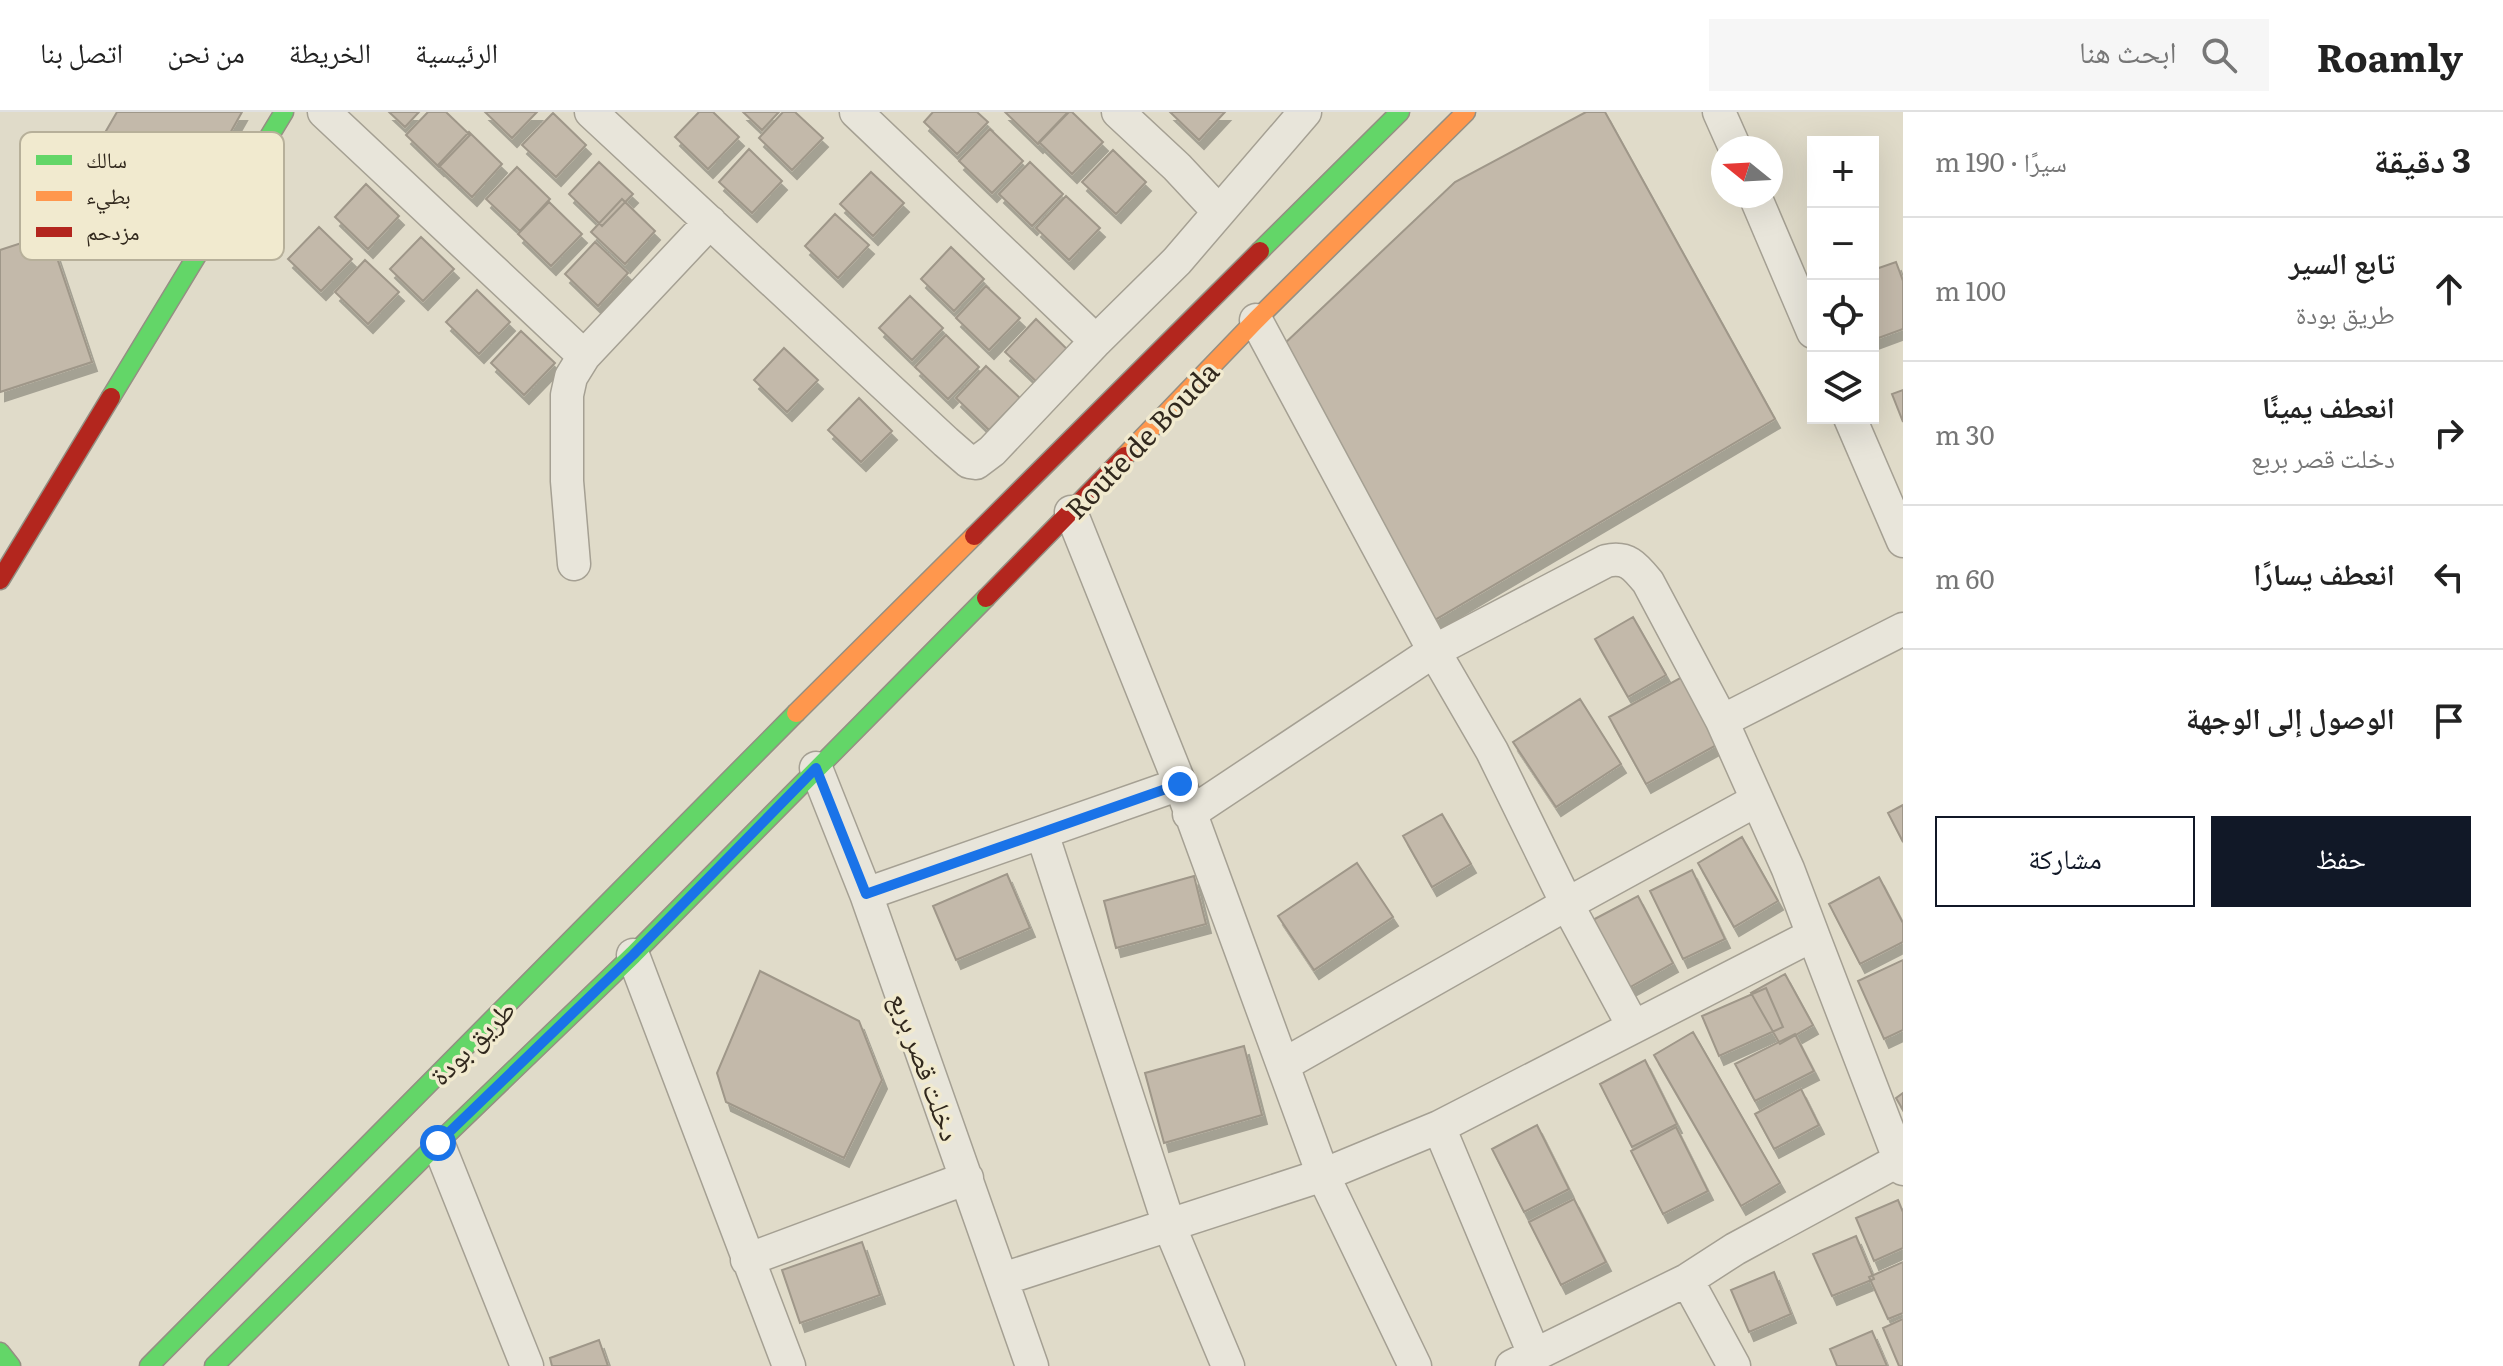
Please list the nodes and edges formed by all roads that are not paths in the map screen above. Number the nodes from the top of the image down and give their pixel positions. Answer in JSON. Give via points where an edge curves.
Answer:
{"nodes":[{"id":1,"x":284,"y":112,"type":"edge"},
{"id":2,"x":324,"y":112,"type":"edge"},
{"id":3,"x":591,"y":112,"type":"edge"},
{"id":4,"x":856,"y":112,"type":"edge"},
{"id":5,"x":1118,"y":112,"type":"edge"},
{"id":6,"x":1305,"y":112,"type":"edge"},
{"id":7,"x":1400,"y":112,"type":"edge"},
{"id":8,"x":1466,"y":112,"type":"edge"},
{"id":9,"x":1719,"y":112,"type":"edge"},
{"id":10,"x":272,"y":132,"type":"edge"},
{"id":11,"x":1730,"y":136,"type":"edge"},
{"id":12,"x":1760,"y":208,"type":"edge"},
{"id":13,"x":1219,"y":212,"type":"junction"},
{"id":14,"x":710,"y":222,"type":"junction"},
{"id":15,"x":194,"y":260,"type":"edge"},
{"id":16,"x":1807,"y":318,"type":"edge"},
{"id":17,"x":1256,"y":320,"type":"junction"},
{"id":18,"x":1096,"y":341,"type":"junction"},
{"id":19,"x":584,"y":356,"type":"junction"},
{"id":20,"x":1853,"y":424,"type":"edge"},
{"id":21,"x":1071,"y":512,"type":"junction"},
{"id":22,"x":1903,"y":541,"type":"edge"},
{"id":23,"x":574,"y":564,"type":"dead end"},
{"id":24,"x":0,"y":580,"type":"edge"},
{"id":25,"x":1903,"y":629,"type":"edge"},
{"id":26,"x":1434,"y":651,"type":"junction"},
{"id":27,"x":794,"y":715,"type":"joint"},
{"id":28,"x":1722,"y":721,"type":"junction"},
{"id":29,"x":816,"y":768,"type":"junction"},
{"id":30,"x":1184,"y":799,"type":"junction"},
{"id":31,"x":1757,"y":800,"type":"junction"},
{"id":32,"x":1042,"y":833,"type":"junction"},
{"id":33,"x":866,"y":894,"type":"junction"},
{"id":34,"x":1567,"y":904,"type":"junction"},
{"id":35,"x":1813,"y":935,"type":"junction"},
{"id":36,"x":633,"y":955,"type":"junction"},
{"id":37,"x":1633,"y":1026,"type":"junction"},
{"id":38,"x":1283,"y":1065,"type":"junction"},
{"id":39,"x":1439,"y":1127,"type":"junction"},
{"id":40,"x":438,"y":1143,"type":"junction"},
{"id":41,"x":1902,"y":1162,"type":"edge"},
{"id":42,"x":1323,"y":1175,"type":"junction"},
{"id":43,"x":967,"y":1178,"type":"junction"},
{"id":44,"x":1169,"y":1225,"type":"junction"},
{"id":45,"x":747,"y":1260,"type":"junction"},
{"id":46,"x":1003,"y":1279,"type":"junction"},
{"id":47,"x":1687,"y":1280,"type":"junction"},
{"id":48,"x":0,"y":1352,"type":"edge"},
{"id":49,"x":1523,"y":1360,"type":"edge"},
{"id":50,"x":11,"y":1366,"type":"edge"},
{"id":51,"x":149,"y":1366,"type":"edge"},
{"id":52,"x":214,"y":1366,"type":"edge"},
{"id":53,"x":527,"y":1366,"type":"edge"},
{"id":54,"x":789,"y":1366,"type":"edge"},
{"id":55,"x":1032,"y":1366,"type":"edge"},
{"id":56,"x":1228,"y":1366,"type":"edge"},
{"id":57,"x":1415,"y":1366,"type":"edge"},
{"id":58,"x":1734,"y":1366,"type":"edge"}],
"edges":[{"from":1,"to":10,"type":"main road"},
{"from":2,"to":19,"type":"street"},
{"from":3,"to":14,"type":"street"},
{"from":4,"to":18,"type":"street"},
{"from":5,"to":13,"type":"street"},
{"from":6,"to":13,"type":"street"},
{"from":7,"to":27,"type":"main road","name":"Route de Bouda"},
{"from":8,"to":17,"type":"main road","name":"Route de Bouda"},
{"from":9,"to":11,"type":"street"},
{"from":12,"to":16,"type":"street"},
{"from":13,"to":18,"type":"street"},
{"from":14,"to":18,"type":"street","via":[[969,462],[992,451]]},
{"from":14,"to":19,"type":"street"},
{"from":15,"to":24,"type":"main road"},
{"from":17,"to":21,"type":"main road","name":"Route de Bouda"},
{"from":17,"to":26,"type":"street"},
{"from":19,"to":23,"type":"street","via":[[567,395]]},
{"from":20,"to":22,"type":"street"},
{"from":21,"to":29,"type":"main road","name":"Route de Bouda"},
{"from":21,"to":30,"type":"street"},
{"from":25,"to":28,"type":"street"},
{"from":26,"to":28,"type":"street","via":[[1606,561],[1633,563]]},
{"from":26,"to":30,"type":"street"},
{"from":26,"to":34,"type":"street","via":[[1492,751]]},
{"from":27,"to":51,"type":"main road","name":"طريق بودة"},
{"from":28,"to":31,"type":"street"},
{"from":29,"to":33,"type":"street","name":"دخلت قصر بربع"},
{"from":29,"to":36,"type":"main road","name":"طريق بودة"},
{"from":30,"to":32,"type":"street"},
{"from":30,"to":38,"type":"street"},
{"from":31,"to":34,"type":"street"},
{"from":31,"to":35,"type":"street"},
{"from":32,"to":33,"type":"street"},
{"from":32,"to":44,"type":"street"},
{"from":33,"to":43,"type":"street","name":"دخلت قصر بربع"},
{"from":34,"to":37,"type":"street"},
{"from":34,"to":38,"type":"street"},
{"from":35,"to":37,"type":"street"},
{"from":35,"to":41,"type":"street"},
{"from":36,"to":40,"type":"main road","name":"طريق بودة"},
{"from":36,"to":45,"type":"street"},
{"from":37,"to":39,"type":"street"},
{"from":38,"to":42,"type":"street"},
{"from":39,"to":42,"type":"street"},
{"from":39,"to":49,"type":"street"},
{"from":40,"to":52,"type":"main road","name":"طريق بودة"},
{"from":40,"to":53,"type":"street"},
{"from":41,"to":47,"type":"street","via":[[1735,1249]]},
{"from":42,"to":44,"type":"street"},
{"from":42,"to":57,"type":"street"},
{"from":43,"to":45,"type":"street"},
{"from":43,"to":46,"type":"street","name":"دخلت قصر بربع"},
{"from":44,"to":46,"type":"street"},
{"from":44,"to":56,"type":"street"},
{"from":45,"to":54,"type":"street"},
{"from":46,"to":55,"type":"street","name":"دخلت قصر بربع"},
{"from":47,"to":49,"type":"street"},
{"from":47,"to":58,"type":"street"},
{"from":48,"to":50,"type":"main road"}]}
